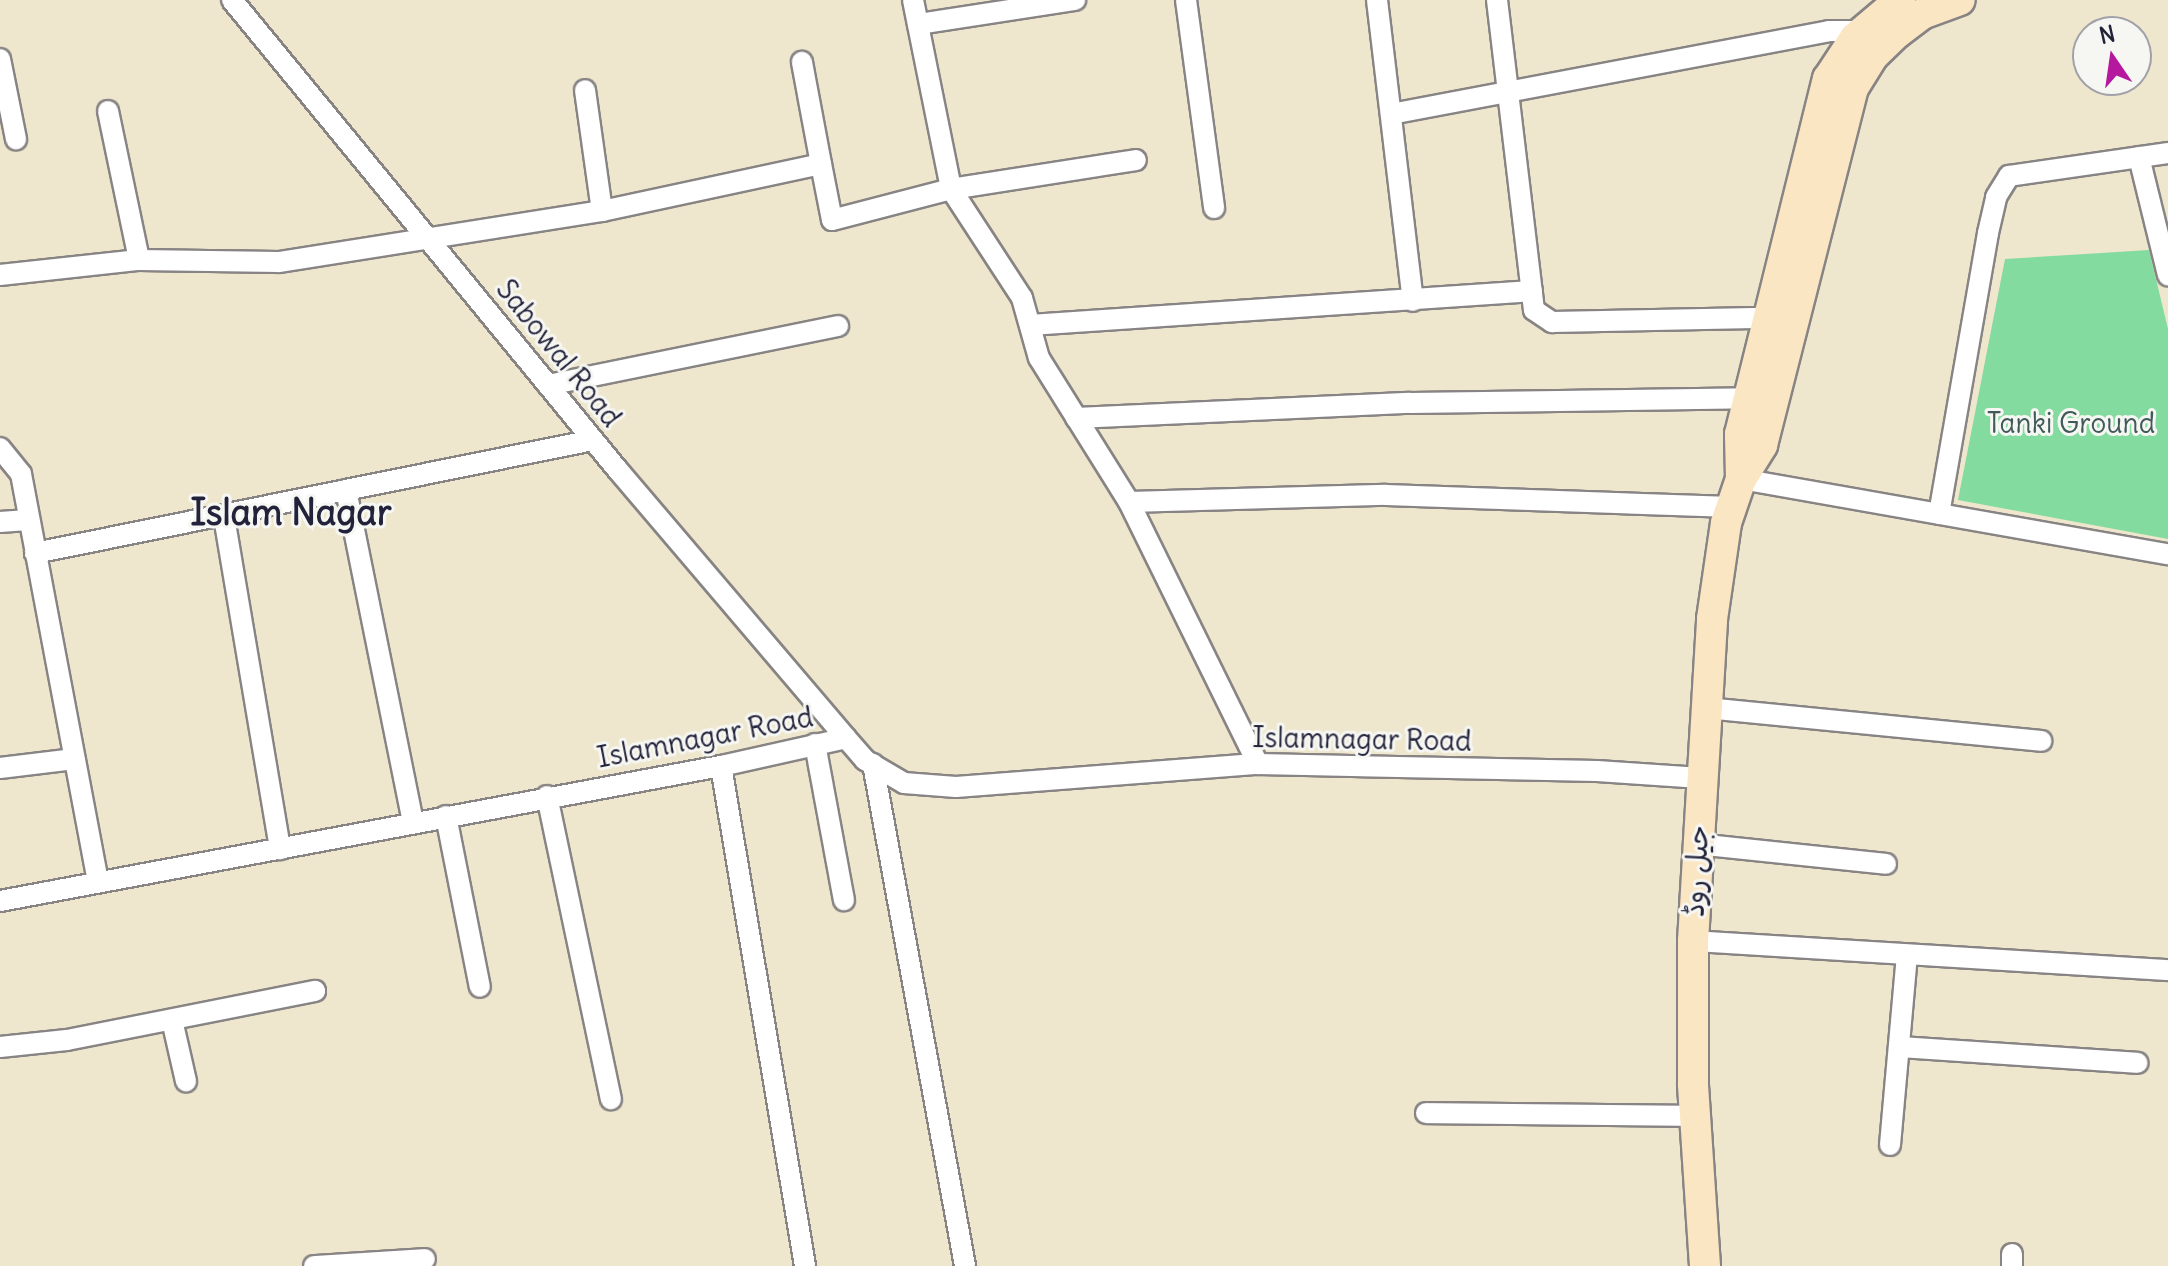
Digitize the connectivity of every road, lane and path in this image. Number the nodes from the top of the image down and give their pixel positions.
1 (232, 0) edge
2 (913, 0) edge
3 (1075, 0) edge
4 (1186, 0) edge
5 (1377, 0) edge
6 (1497, 0) edge
7 (1960, 0) edge
8 (1886, 15) edge
9 (918, 24) junction
10 (0, 59) edge
11 (802, 62) dead end
12 (585, 90) dead end
13 (1509, 92) junction
14 (108, 111) dead end
15 (1391, 114) junction
16 (16, 139) dead end
17 (2168, 153) edge
18 (2139, 157) junction
19 (1136, 160) dead end
20 (821, 164) junction
21 (951, 189) junction
22 (1214, 208) dead end
23 (602, 211) junction
24 (429, 238) junction
25 (139, 260) junction
26 (0, 275) edge
27 (2168, 275) edge
28 (1532, 291) junction
29 (1413, 301) junction
30 (1768, 318) junction
31 (1030, 325) junction
32 (838, 326) dead end
33 (548, 385) junction
34 (1749, 398) junction
35 (1076, 418) junction
36 (593, 440) junction
37 (0, 448) edge
38 (346, 490) junction
39 (1736, 493) junction
40 (1129, 502) junction
41 (1939, 514) junction
42 (224, 517) junction
43 (28, 520) junction
44 (0, 522) edge
45 (35, 553) junction
46 (2168, 554) edge
47 (1706, 708) junction
48 (846, 738) junction
49 (2041, 741) dead end
50 (815, 744) junction
51 (74, 759) junction
52 (873, 764) junction
53 (1258, 764) junction
54 (721, 766) junction
55 (0, 768) edge
56 (1701, 778) junction
57 (547, 796) junction
58 (446, 816) junction
59 (413, 823) junction
60 (1697, 844) junction
61 (280, 849) junction
62 (1886, 864) dead end
63 (98, 882) junction
64 (844, 900) dead end
65 (0, 901) edge
66 (1693, 941) junction
67 (1907, 955) junction
68 (2168, 970) edge
69 (480, 987) dead end
70 (315, 991) dead end
71 (172, 1020) junction
72 (0, 1047) edge
73 (1899, 1047) junction
74 (2137, 1063) dead end
75 (186, 1081) dead end
76 (611, 1099) dead end
77 (1426, 1113) dead end
78 (1694, 1116) junction
79 (1890, 1145) dead end
80 (425, 1259) dead end
81 (314, 1266) edge
82 (805, 1266) edge
83 (965, 1266) edge
84 (1705, 1266) edge

1 - 24 street, Sabowal Road
2 - 9 street
3 - 9 street
4 - 22 street
5 - 15 street
6 - 13 street
7 - 8 main road
8 - 13 street
8 - 30 main road
8 - 39 main road
9 - 21 street
10 - 16 street
11 - 20 street
12 - 23 street
13 - 15 street
13 - 28 street
14 - 25 street
15 - 29 street
17 - 18 street
18 - 27 street
18 - 41 street
19 - 21 street
20 - 21 street
20 - 23 street
21 - 31 street
23 - 24 street
24 - 25 street
24 - 33 street, Sabowal Road
25 - 26 street
28 - 29 street
28 - 30 street
29 - 31 street
30 - 34 main road
31 - 35 street
32 - 33 street
33 - 36 street, Sabowal Road
34 - 35 street
34 - 39 main road
35 - 40 street
36 - 38 street
36 - 48 street, Sabowal Road
37 - 43 street
38 - 42 street
38 - 59 street
39 - 40 street
39 - 41 street
39 - 47 main road, جیل روڈ
40 - 53 street
41 - 46 street
42 - 45 street
42 - 61 street
43 - 44 street
43 - 45 street
45 - 51 street
47 - 49 street
47 - 56 main road, جیل روڈ
48 - 50 street, Islamnagar Road
48 - 52 street, Islamnagar Road
50 - 54 street, Islamnagar Road
50 - 64 street
51 - 55 street
51 - 63 street
52 - 53 street, Islamnagar Road
52 - 83 street
53 - 56 street, Islamnagar Road
54 - 57 street, Islamnagar Road
54 - 82 street
56 - 60 main road, جیل روڈ
57 - 58 street, Islamnagar Road
57 - 76 street
58 - 59 street, Islamnagar Road
58 - 69 street
59 - 61 street, Islamnagar Road
60 - 62 street
60 - 66 main road, جیل روڈ
61 - 63 street, Islamnagar Road
63 - 65 street, Islamnagar Road
66 - 67 street
66 - 78 main road, جیل روڈ
67 - 68 street
67 - 73 street
70 - 71 street
71 - 72 street
71 - 75 street
73 - 74 street
73 - 79 street
77 - 78 street
78 - 84 main road, جیل روڈ
80 - 81 street

